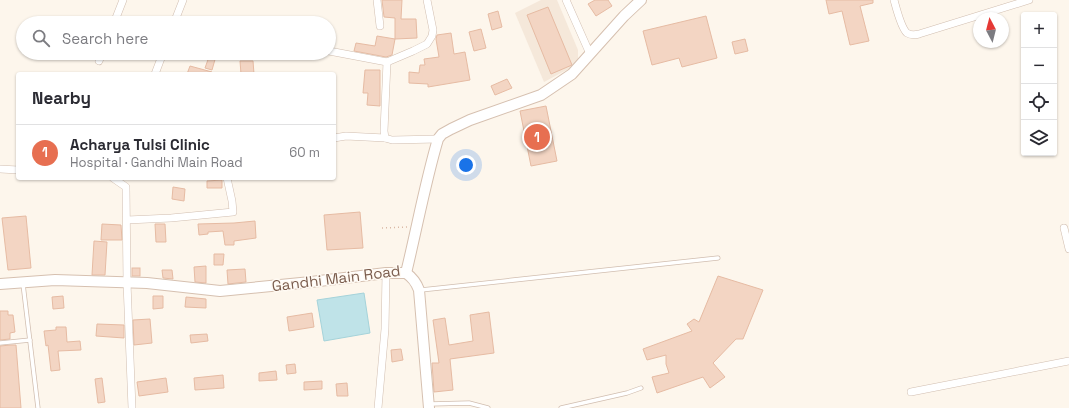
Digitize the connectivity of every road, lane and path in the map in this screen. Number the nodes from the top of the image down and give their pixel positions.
1 (123, 0) edge
2 (183, 0) edge
3 (377, 0) edge
4 (428, 0) edge
5 (566, 0) edge
6 (641, 0) edge
7 (894, 0) edge
8 (1029, 0) edge
9 (117, 16) edge
10 (177, 16) edge
11 (380, 26) dead end
12 (336, 52) edge
13 (590, 54) junction
14 (160, 60) edge
15 (387, 62) junction
16 (156, 72) edge
17 (336, 138) edge
18 (385, 138) junction
19 (438, 139) junction
20 (0, 169) edge
21 (16, 170) edge
22 (116, 180) edge
23 (227, 180) edge
24 (127, 220) junction
25 (382, 228) dead end
26 (417, 228) junction
27 (1064, 228) dead end
28 (1069, 249) edge
29 (718, 258) dead end
30 (386, 273) junction
31 (406, 273) junction
32 (23, 283) junction
33 (127, 283) junction
34 (0, 284) edge
35 (419, 290) junction
36 (30, 340) junction
37 (0, 343) edge
38 (1069, 361) edge
39 (641, 388) dead end
40 (910, 392) dead end
41 (429, 406) edge
42 (38, 408) edge
43 (132, 408) edge
44 (378, 408) edge
45 (488, 408) edge
46 (561, 408) edge

1 - 9 street
2 - 10 street
3 - 11 street
4 - 15 street
5 - 13 street
6 - 13 street
7 - 8 street
12 - 15 street
13 - 19 street
14 - 16 street
15 - 18 street
17 - 18 street
18 - 19 street
19 - 26 street, Gandhi Main Road
20 - 21 street
22 - 24 street
23 - 24 street
24 - 33 street
25 - 26 path
26 - 31 street, Gandhi Main Road
27 - 28 street
29 - 35 lane
30 - 31 street, Gandhi Main Road
30 - 33 street, Gandhi Main Road
30 - 44 street
31 - 35 street
32 - 33 street, Gandhi Main Road
32 - 34 street, Gandhi Main Road
32 - 36 lane
33 - 43 street
35 - 41 street
36 - 37 lane
36 - 42 lane
38 - 40 street
39 - 46 lane
41 - 45 lane

